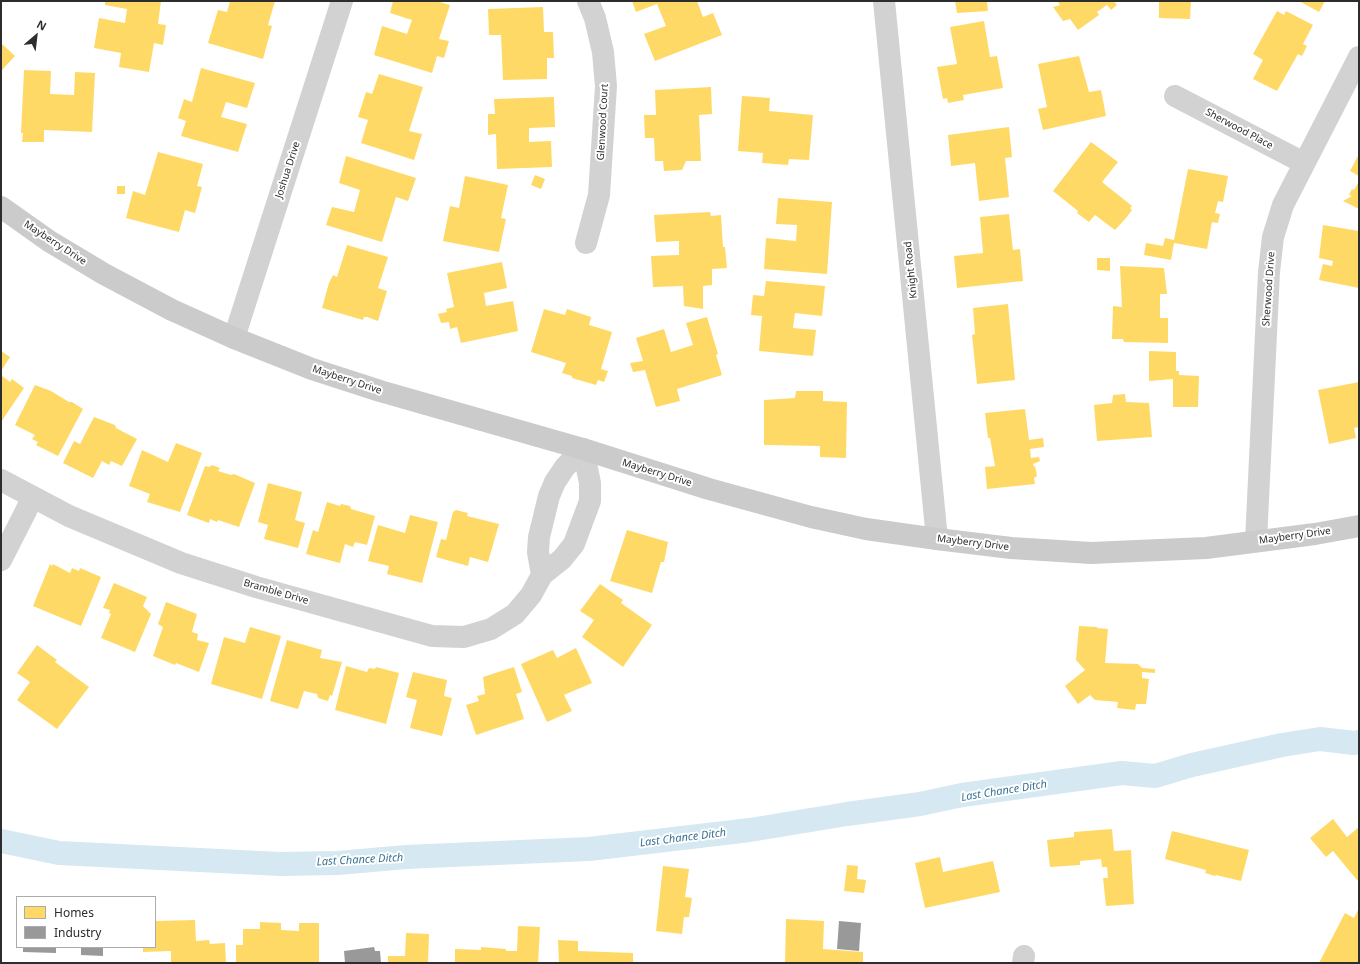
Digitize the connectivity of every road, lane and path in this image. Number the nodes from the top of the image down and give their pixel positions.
1 (342, 1) edge
2 (588, 1) edge
3 (884, 1) edge
4 (1359, 57) edge
5 (1175, 96) dead end
6 (1304, 163) junction
7 (1, 207) edge
8 (586, 243) dead end
9 (234, 338) junction
10 (583, 449) junction
11 (1, 480) edge
12 (33, 497) junction
13 (1359, 526) edge
14 (937, 539) junction
15 (1256, 541) junction
16 (1, 560) edge
17 (542, 575) junction

1 - 9 street, Joshua Drive
2 - 8 street, Glenwood Court
3 - 14 street, Knight Road
4 - 6 street, Sherwood Drive
5 - 6 street, Sherwood Place
6 - 15 street, Sherwood Drive
7 - 9 main road, Mayberry Drive
9 - 10 main road, Mayberry Drive
10 - 14 main road, Mayberry Drive
10 - 17 street
10 - 17 street, Bramble Drive
11 - 12 street, Bramble Drive
12 - 16 street
12 - 17 street, Bramble Drive
13 - 15 main road, Mayberry Drive
14 - 15 main road, Mayberry Drive

